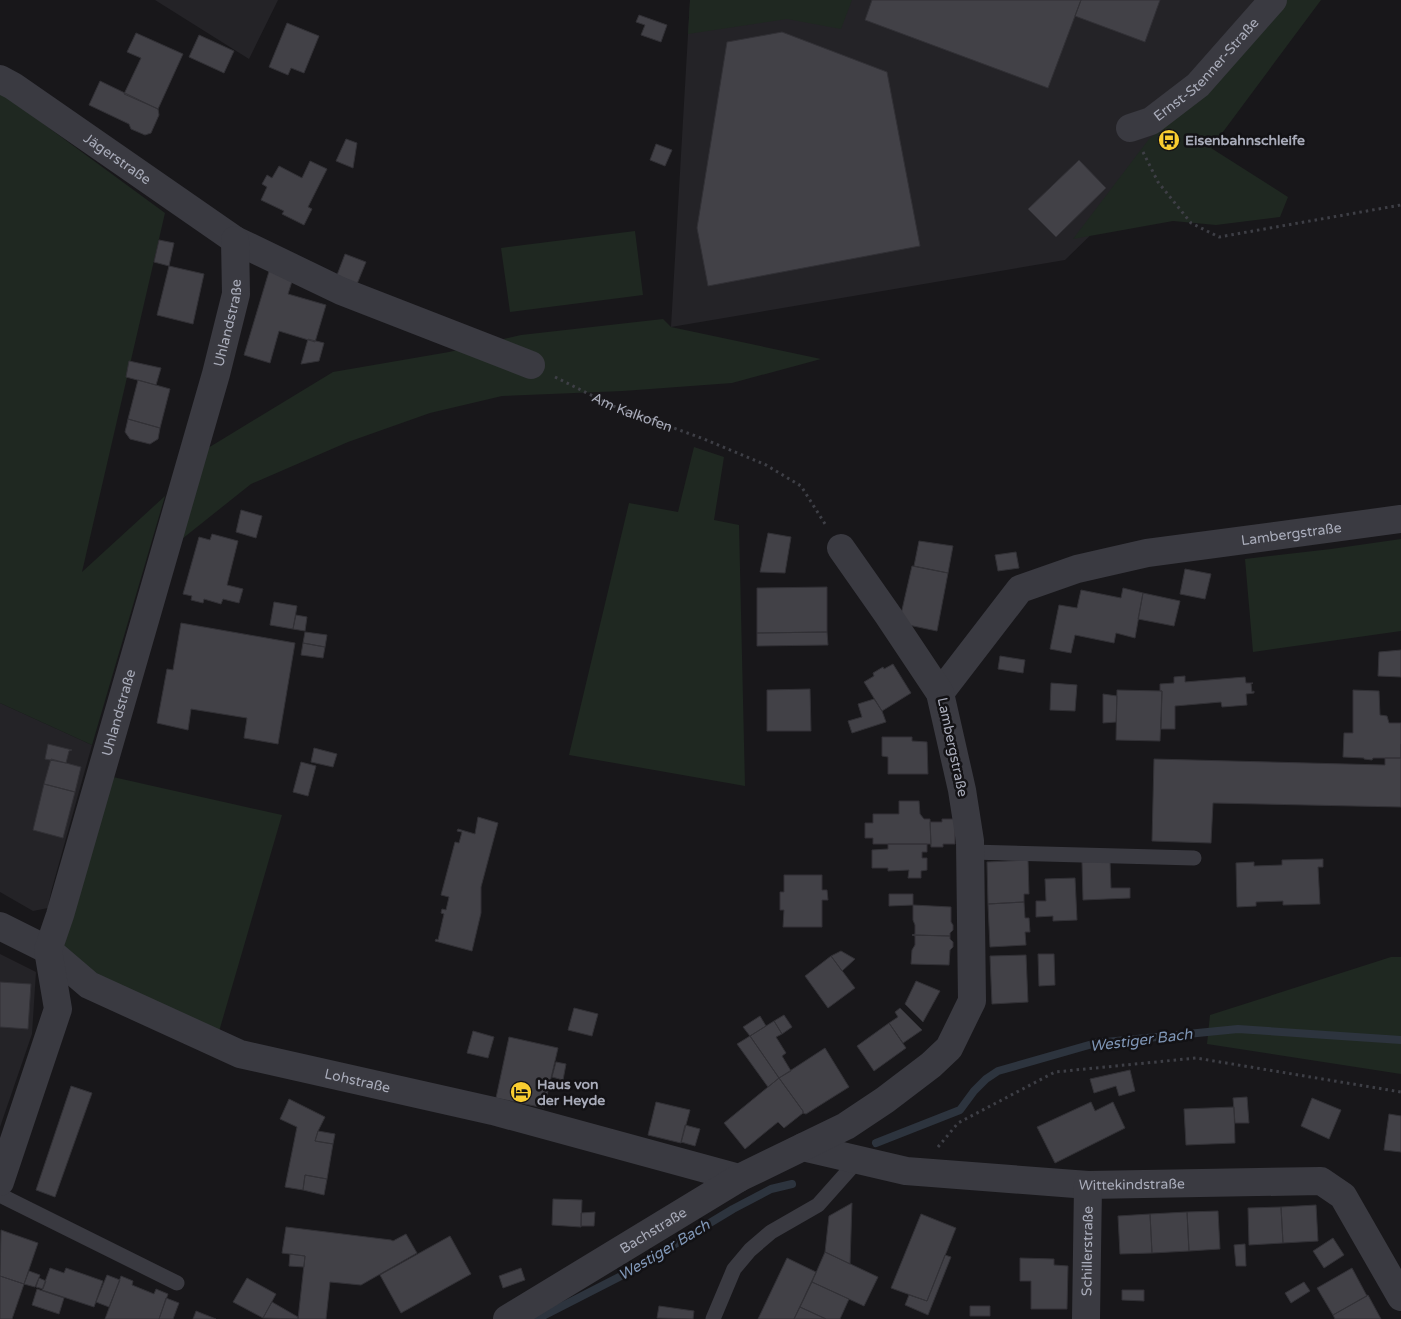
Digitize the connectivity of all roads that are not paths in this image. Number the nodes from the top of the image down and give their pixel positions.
1 (1272, 0) edge
2 (0, 79) edge
3 (1130, 128) road end
4 (235, 240) junction
5 (531, 365) road end
6 (1401, 519) edge
7 (841, 548) road end
8 (940, 693) junction
9 (970, 852) junction
10 (1194, 858) dead end
11 (0, 926) edge
12 (48, 950) junction
13 (803, 1147) junction
14 (858, 1160) junction
15 (739, 1178) junction
16 (0, 1182) edge
17 (1088, 1185) junction
18 (0, 1194) edge
19 (177, 1283) dead end
20 (1401, 1297) edge
21 (507, 1319) edge
22 (713, 1319) edge
23 (1086, 1319) edge

1 - 3 street, Ernst-Stenner-Straße
2 - 4 street, Jägerstraße
4 - 5 street
4 - 12 street, Uhlandstraße
6 - 8 street, Lambergstraße
7 - 8 street
8 - 9 street, Lambergstraße
9 - 10 lane
9 - 13 street, Lambergstraße
11 - 12 street, Lohstraße
12 - 15 street, Lohstraße
12 - 16 street, Uhlandstraße
13 - 14 street, Wittekindstraße
13 - 15 street, Bachstraße
14 - 17 street, Wittekindstraße
14 - 22 lane
15 - 21 street, Bachstraße
17 - 20 street, Wittekindstraße
17 - 23 street, Schillerstraße
18 - 19 lane

